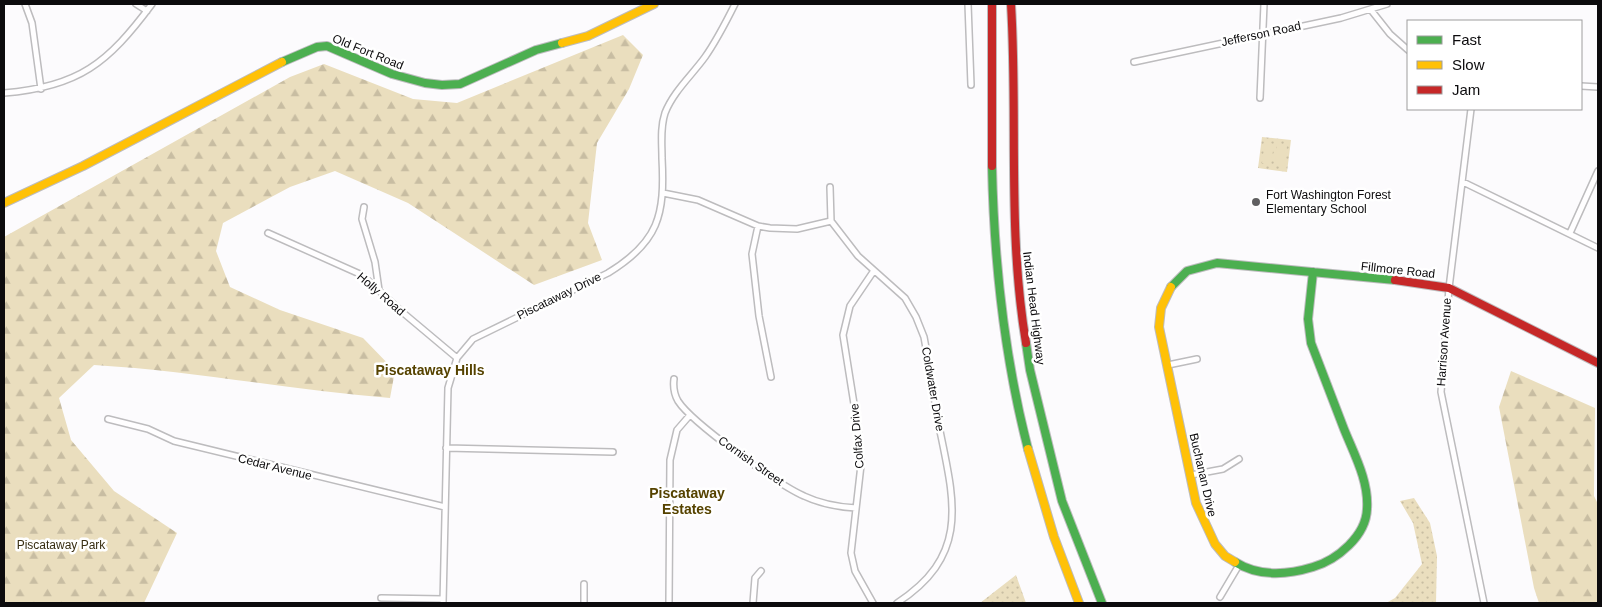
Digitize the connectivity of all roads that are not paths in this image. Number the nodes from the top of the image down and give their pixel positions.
1 (25, 4) edge
2 (136, 4) edge
3 (152, 4) edge
4 (654, 4) edge
5 (735, 4) edge
6 (968, 4) edge
7 (992, 4) edge
8 (1011, 4) edge
9 (1264, 4) edge
10 (1387, 4) edge
11 (1371, 10) junction
12 (147, 11) junction
13 (1262, 34) junction
14 (1407, 49) edge
15 (1134, 62) dead end
16 (971, 85) dead end
17 (1582, 86) edge
18 (1598, 87) edge
19 (41, 89) junction
20 (4, 94) edge
21 (1260, 98) dead end
22 (1471, 110) edge
23 (1598, 171) edge
24 (1463, 182) junction
25 (830, 187) dead end
26 (663, 193) junction
27 (4, 203) edge
28 (364, 207) dead end
29 (831, 221) junction
30 (758, 226) junction
31 (268, 233) dead end
32 (1570, 234) junction
33 (1598, 248) edge
34 (1239, 265) joint
35 (873, 272) junction
36 (1313, 272) junction
37 (1448, 288) junction
38 (379, 290) junction
39 (457, 358) junction
40 (1198, 359) dead end
41 (1598, 363) edge
42 (1168, 365) junction
43 (771, 377) dead end
44 (674, 379) dead end
45 (690, 415) junction
46 (108, 420) dead end
47 (446, 448) junction
48 (613, 452) dead end
49 (1239, 459) dead end
50 (1191, 475) junction
51 (445, 507) junction
52 (856, 508) junction
53 (1239, 565) junction
54 (761, 571) dead end
55 (584, 584) dead end
56 (1220, 597) dead end
57 (381, 598) dead end
58 (443, 601) edge
59 (584, 603) edge
60 (668, 603) edge
61 (752, 603) edge
62 (873, 603) edge
63 (897, 603) edge
64 (1079, 603) edge
65 (1102, 603) edge
66 (1484, 603) edge

1 - 19 street
2 - 12 street
3 - 12 street
4 - 27 main road, Old Fort Road
5 - 26 street, Piscataway Drive
6 - 16 street
7 - 64 main road
8 - 65 main road, Indian Head Highway
9 - 13 street
10 - 11 street, Jefferson Road
11 - 13 street, Jefferson Road
11 - 14 street
12 - 19 street
13 - 15 street, Jefferson Road
13 - 21 street
17 - 18 street
19 - 20 street
22 - 24 street, Harrison Avenue
23 - 32 street
24 - 32 street
24 - 37 street, Harrison Avenue
25 - 29 street
26 - 30 street
26 - 39 street, Piscataway Drive
28 - 38 street
29 - 30 street
29 - 35 street, Coldwater Drive
30 - 43 street
31 - 38 street, Holly Road
32 - 33 street
34 - 36 main road, Fillmore Road
34 - 42 main road, Buchanan Drive
35 - 52 street, Colfax Drive
35 - 63 street, Coldwater Drive
36 - 37 main road, Fillmore Road
36 - 53 main road, Buchanan Drive
37 - 41 main road, Fillmore Road
37 - 66 street, Harrison Avenue
38 - 39 street, Holly Road
39 - 47 street, Piscataway Drive
40 - 42 street
42 - 50 main road, Buchanan Drive
44 - 45 street, Cornish Street
45 - 52 street, Cornish Street
45 - 60 street
46 - 51 street, Cedar Avenue
47 - 48 street
47 - 51 street, Piscataway Drive
49 - 50 street
50 - 53 main road, Buchanan Drive
51 - 58 street, Piscataway Drive
52 - 62 street, Colfax Drive
53 - 56 street
54 - 61 street
55 - 59 street
57 - 58 street

